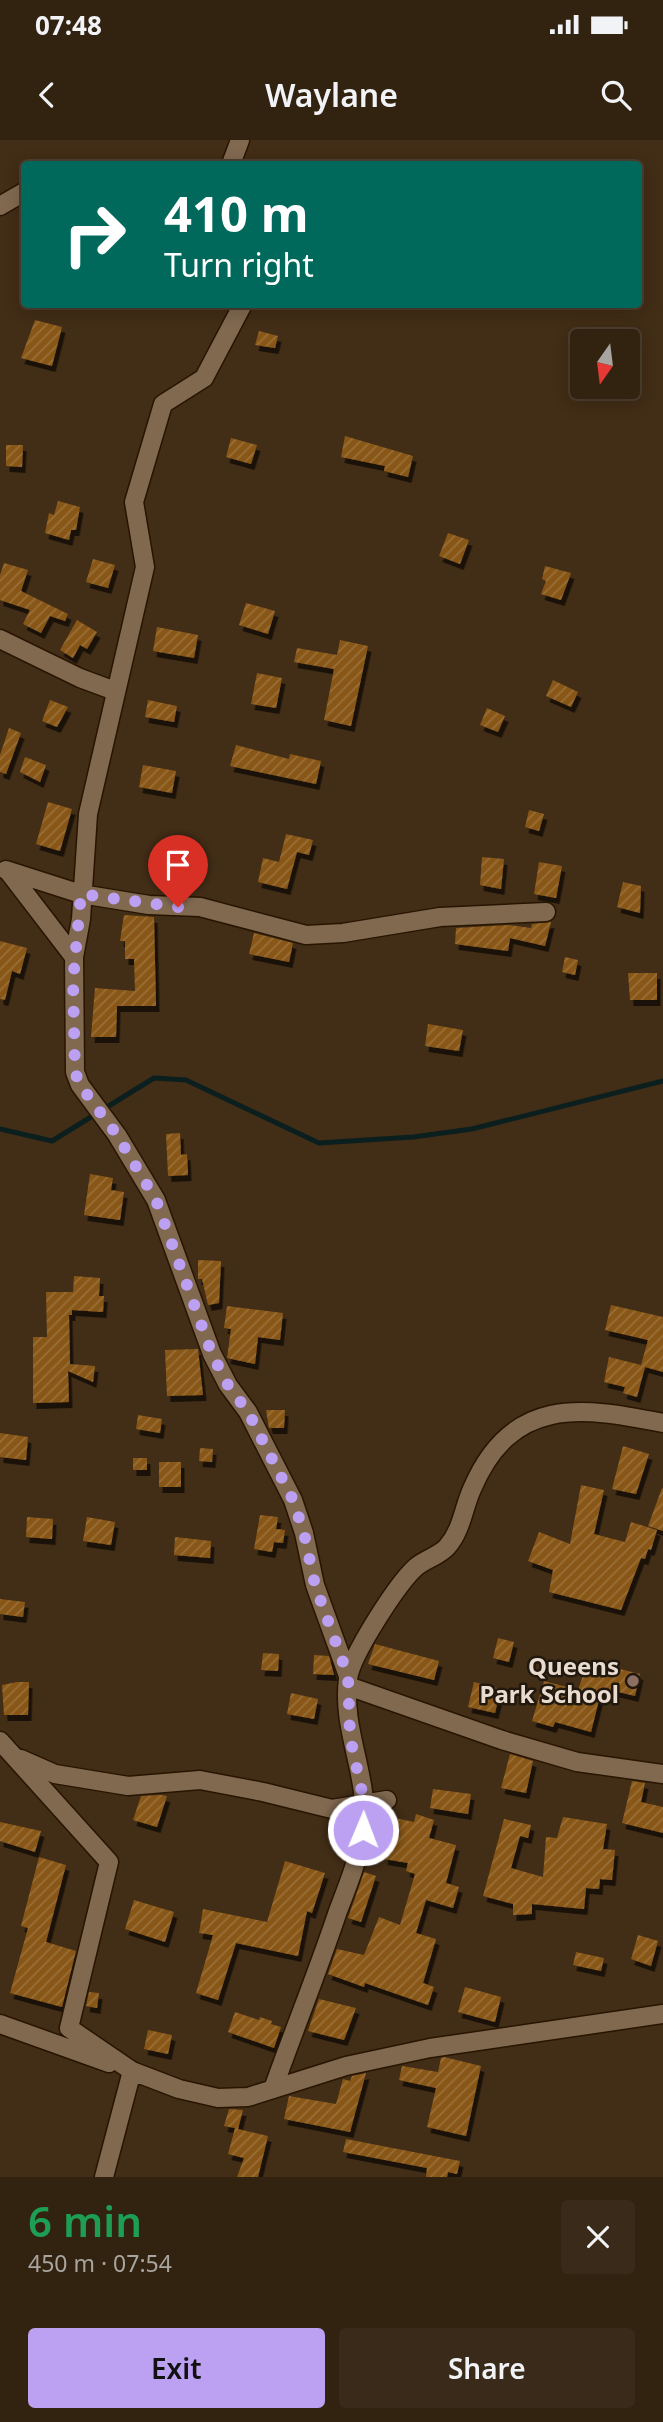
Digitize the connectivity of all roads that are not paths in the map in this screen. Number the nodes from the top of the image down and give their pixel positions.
1 (240, 140) edge
2 (232, 161) edge
3 (21, 194) edge
4 (0, 206) edge
5 (241, 308) edge
6 (0, 639) edge
7 (115, 691) junction
8 (4, 869) edge
9 (81, 894) junction
10 (546, 912) dead end
11 (74, 957) junction
12 (663, 1423) edge
13 (348, 1681) junction
14 (0, 1741) edge
15 (7, 1754) edge
16 (663, 1773) edge
17 (387, 1800) dead end
18 (365, 1806) junction
19 (663, 2014) edge
20 (0, 2024) edge
21 (132, 2071) junction
22 (272, 2090) junction
23 (104, 2177) edge

1 - 2 street
3 - 4 street
5 - 7 street
6 - 7 street
7 - 9 street
8 - 9 street
8 - 11 street
9 - 10 street
9 - 11 street
11 - 13 street
12 - 13 street
13 - 16 street
13 - 18 street
14 - 15 street
15 - 18 street
15 - 21 street
17 - 18 street
18 - 22 street
19 - 22 street
20 - 21 street
21 - 22 street
21 - 23 street

